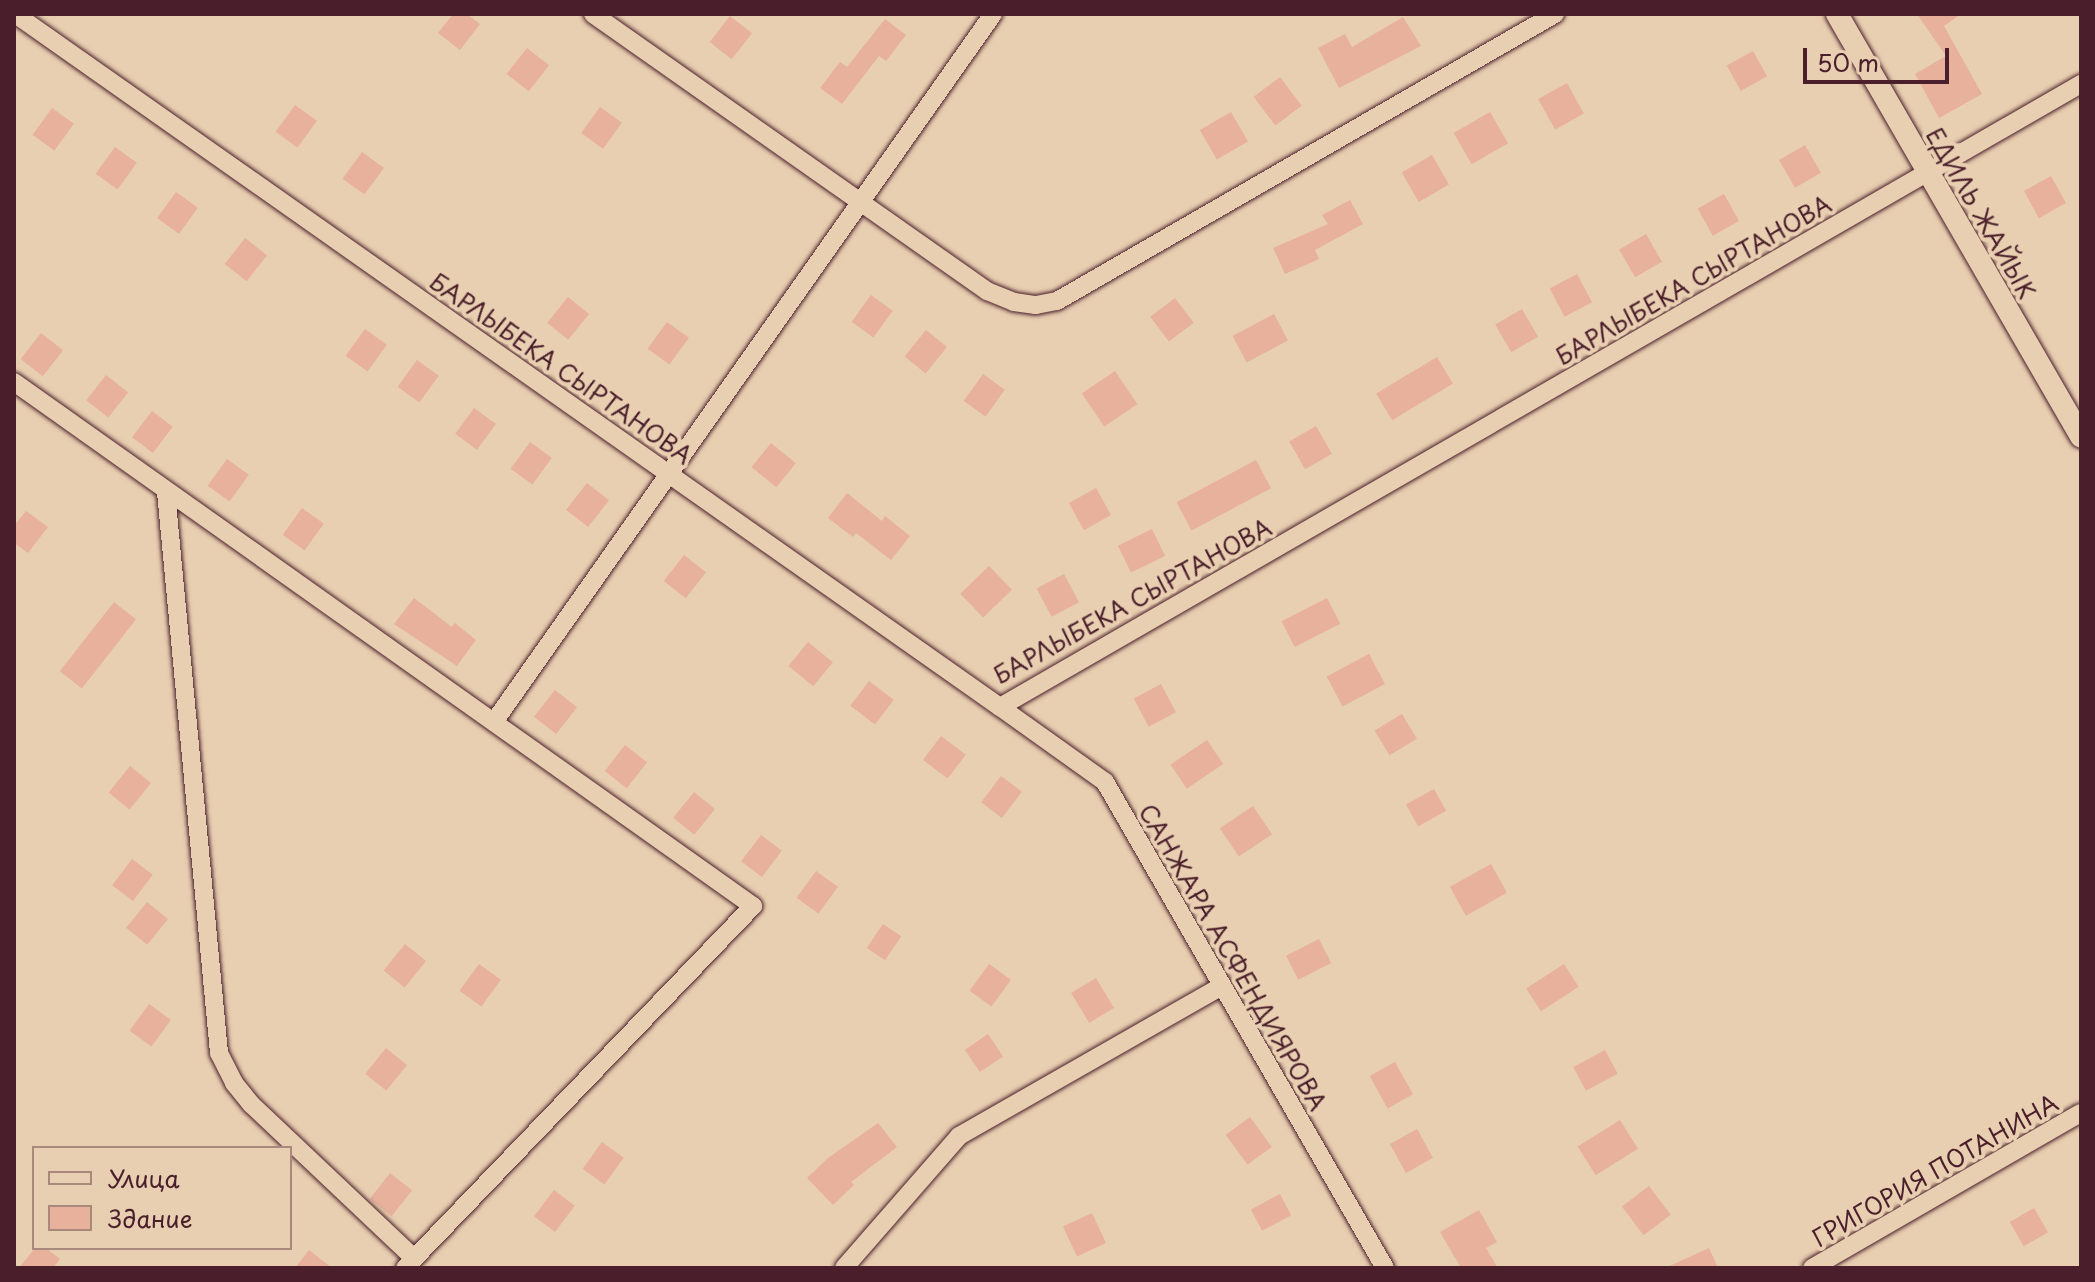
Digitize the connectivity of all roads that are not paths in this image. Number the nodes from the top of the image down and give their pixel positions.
1 (15, 14) edge
2 (593, 14) edge
3 (993, 14) edge
4 (1555, 14) edge
5 (1837, 14) edge
6 (2081, 84) edge
7 (1928, 172) junction
8 (859, 202) junction
9 (14, 382) edge
10 (2081, 437) edge
11 (669, 473) junction
12 (166, 492) junction
13 (1000, 707) junction
14 (494, 722) junction
15 (1222, 986) junction
16 (2081, 1113) edge
17 (409, 1263) edge
18 (844, 1268) edge
19 (1385, 1268) edge
20 (1812, 1268) edge

1 - 11 street, БАРЛЫБЕКА СЫРТАНОВА
2 - 8 street
3 - 8 street
4 - 8 street
5 - 7 street, ЕДИЛЬ ЖАЙЫК
6 - 7 street, БАРЛЫБЕКА СЫРТАНОВА
7 - 10 street, ЕДИЛЬ ЖАЙЫК
7 - 13 street, БАРЛЫБЕКА СЫРТАНОВА
8 - 11 street
9 - 12 street
11 - 13 street, БАРЛЫБЕКА СЫРТАНОВА
11 - 14 street
12 - 14 street
12 - 17 street
13 - 15 street, САНЖАРА АСФЕНДИЯРОВА
14 - 17 street
15 - 18 street
15 - 19 street, САНЖАРА АСФЕНДИЯРОВА
16 - 20 street, ГРИГОРИЯ ПОТАНИНА

